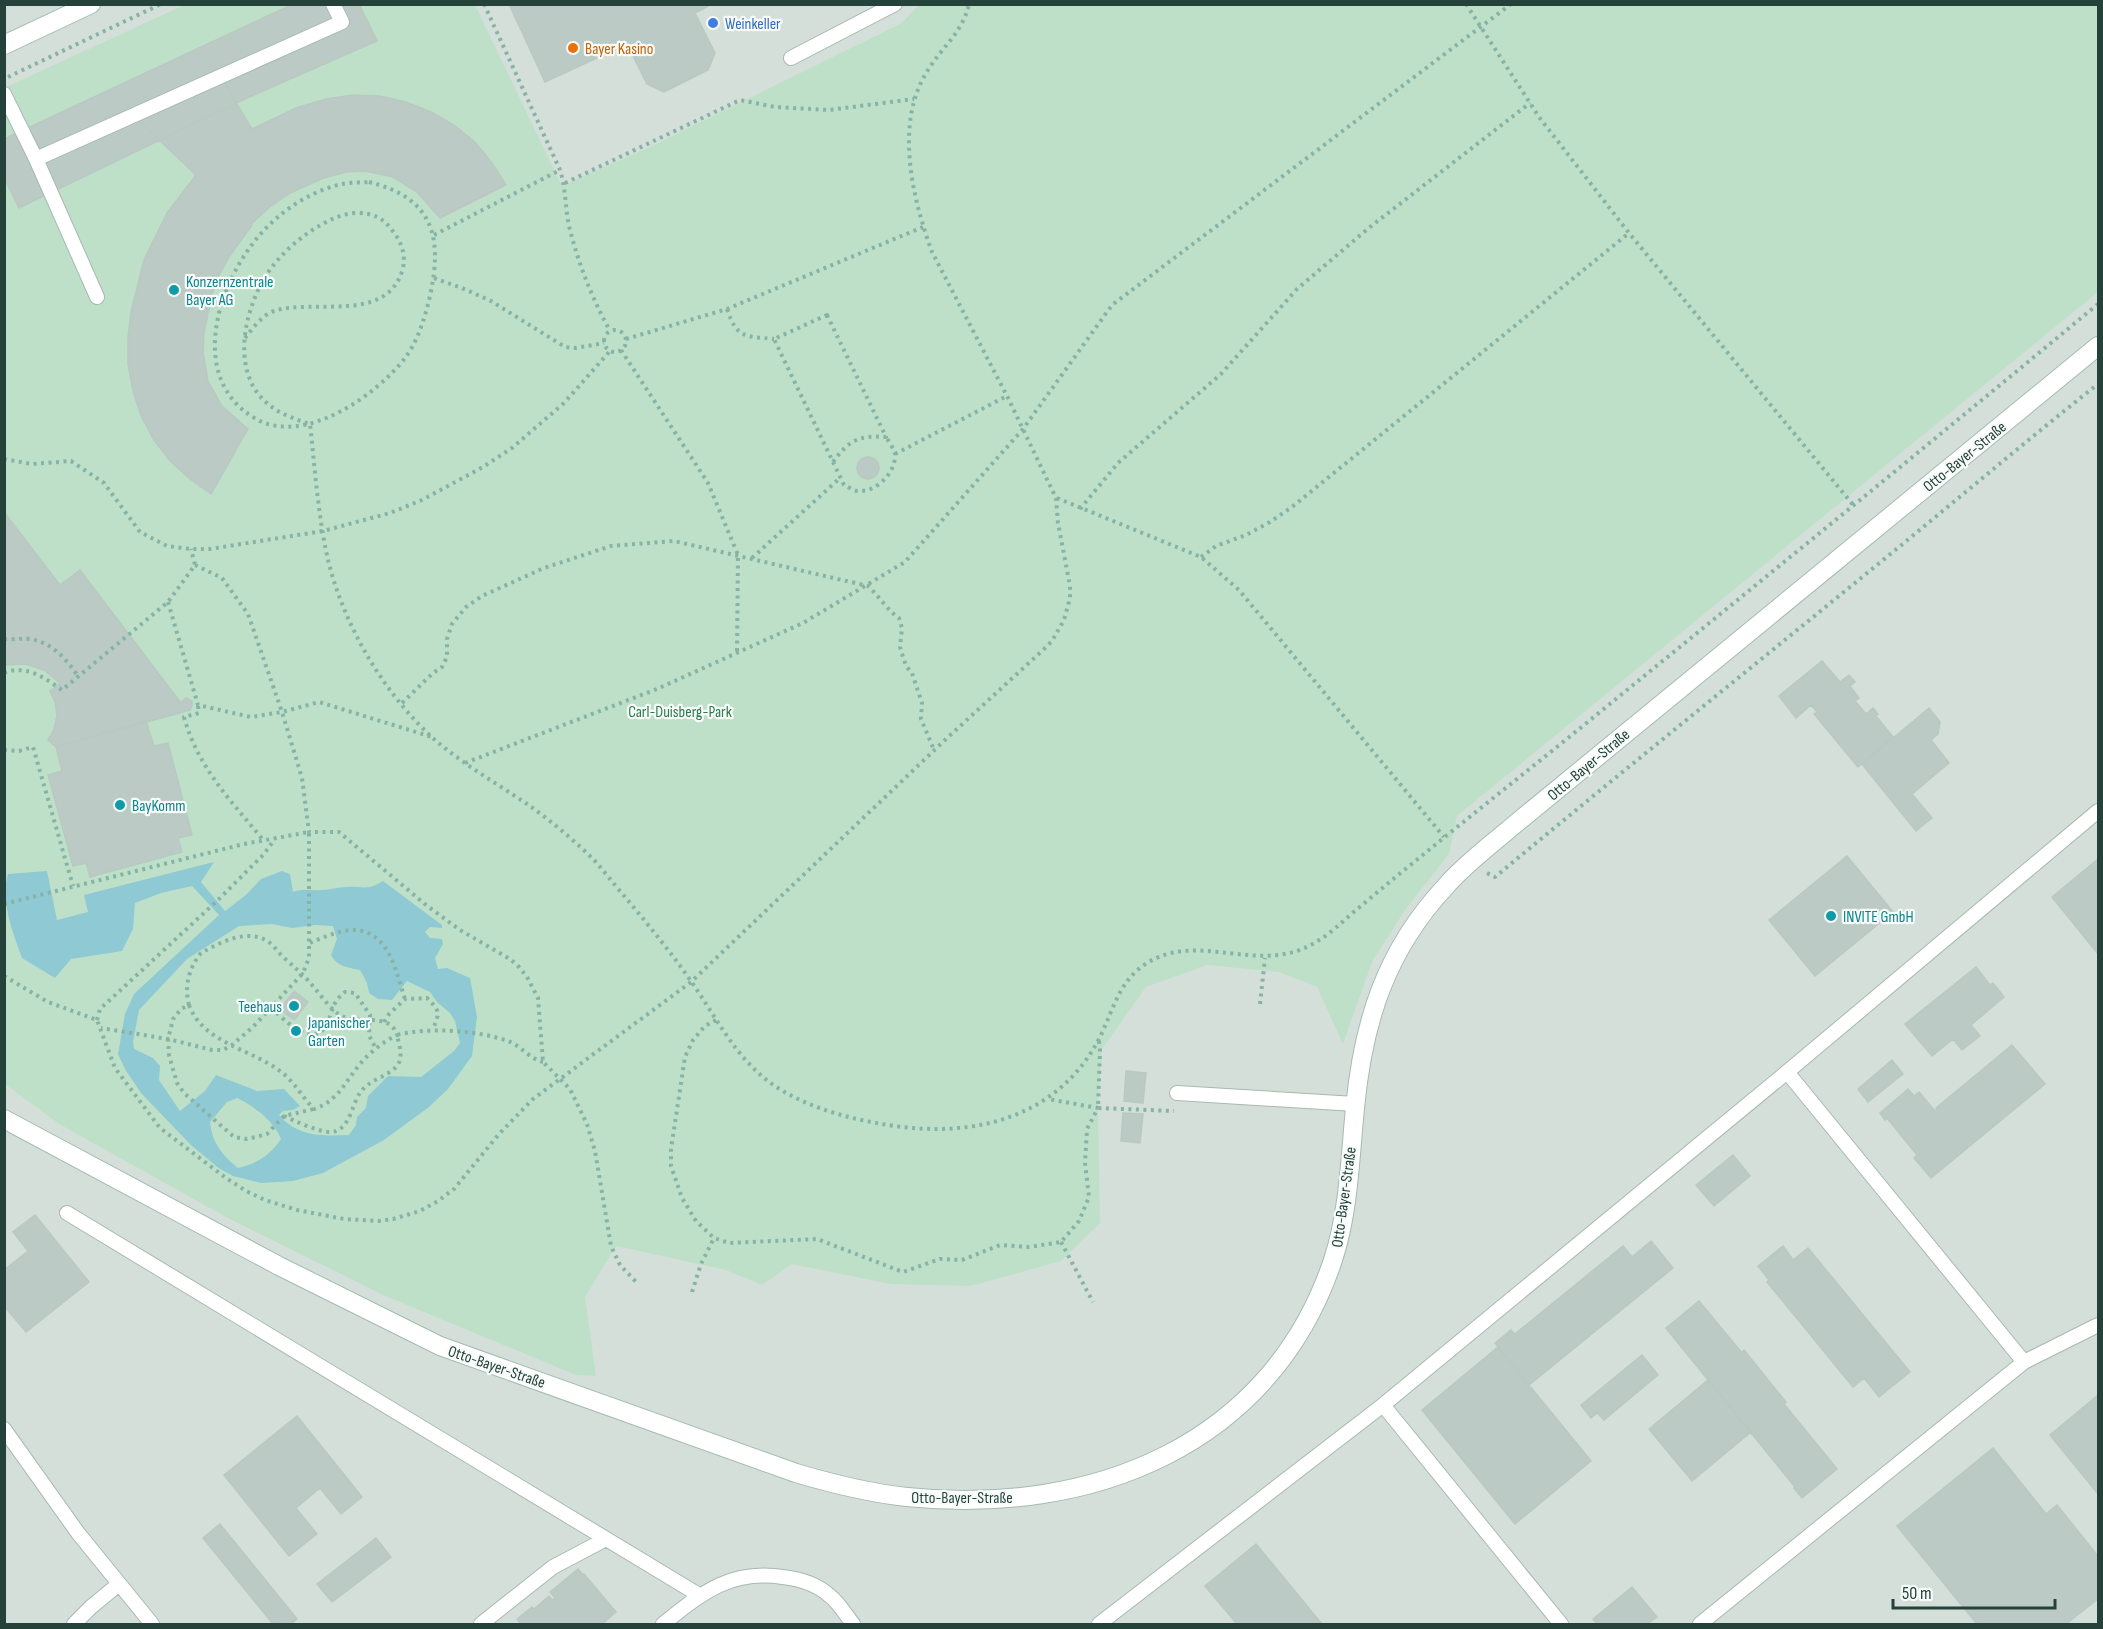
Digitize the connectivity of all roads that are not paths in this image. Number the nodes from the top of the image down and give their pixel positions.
1 (91, 4) edge
2 (333, 4) edge
3 (896, 4) edge
4 (4, 45) edge
5 (791, 58) dead end
6 (4, 94) edge
7 (36, 159) junction
8 (97, 297) dead end
9 (2098, 346) edge
10 (2098, 811) edge
11 (1787, 1072) junction
12 (1177, 1093) dead end
13 (1355, 1104) junction
14 (4, 1119) edge
15 (67, 1213) dead end
16 (2098, 1325) edge
17 (2024, 1362) junction
18 (1383, 1405) junction
19 (4, 1429) edge
20 (606, 1539) junction
21 (119, 1584) junction
22 (699, 1595) junction
23 (74, 1624) edge
24 (152, 1624) edge
25 (481, 1624) edge
26 (663, 1624) edge
27 (853, 1624) edge
28 (1100, 1624) edge
29 (1561, 1624) edge
30 (1700, 1624) edge

1 - 4 street
2 - 7 lane
3 - 5 lane
6 - 7 lane
7 - 8 lane
9 - 13 street, Otto-Bayer-Straße
10 - 11 lane
11 - 17 lane
11 - 18 lane
12 - 13 lane
13 - 14 street, Otto-Bayer-Straße
15 - 20 lane
16 - 17 lane
17 - 30 lane
18 - 28 lane
18 - 29 lane
19 - 21 lane
20 - 22 lane
20 - 25 lane
21 - 23 lane
21 - 24 lane
22 - 26 lane
22 - 27 lane

